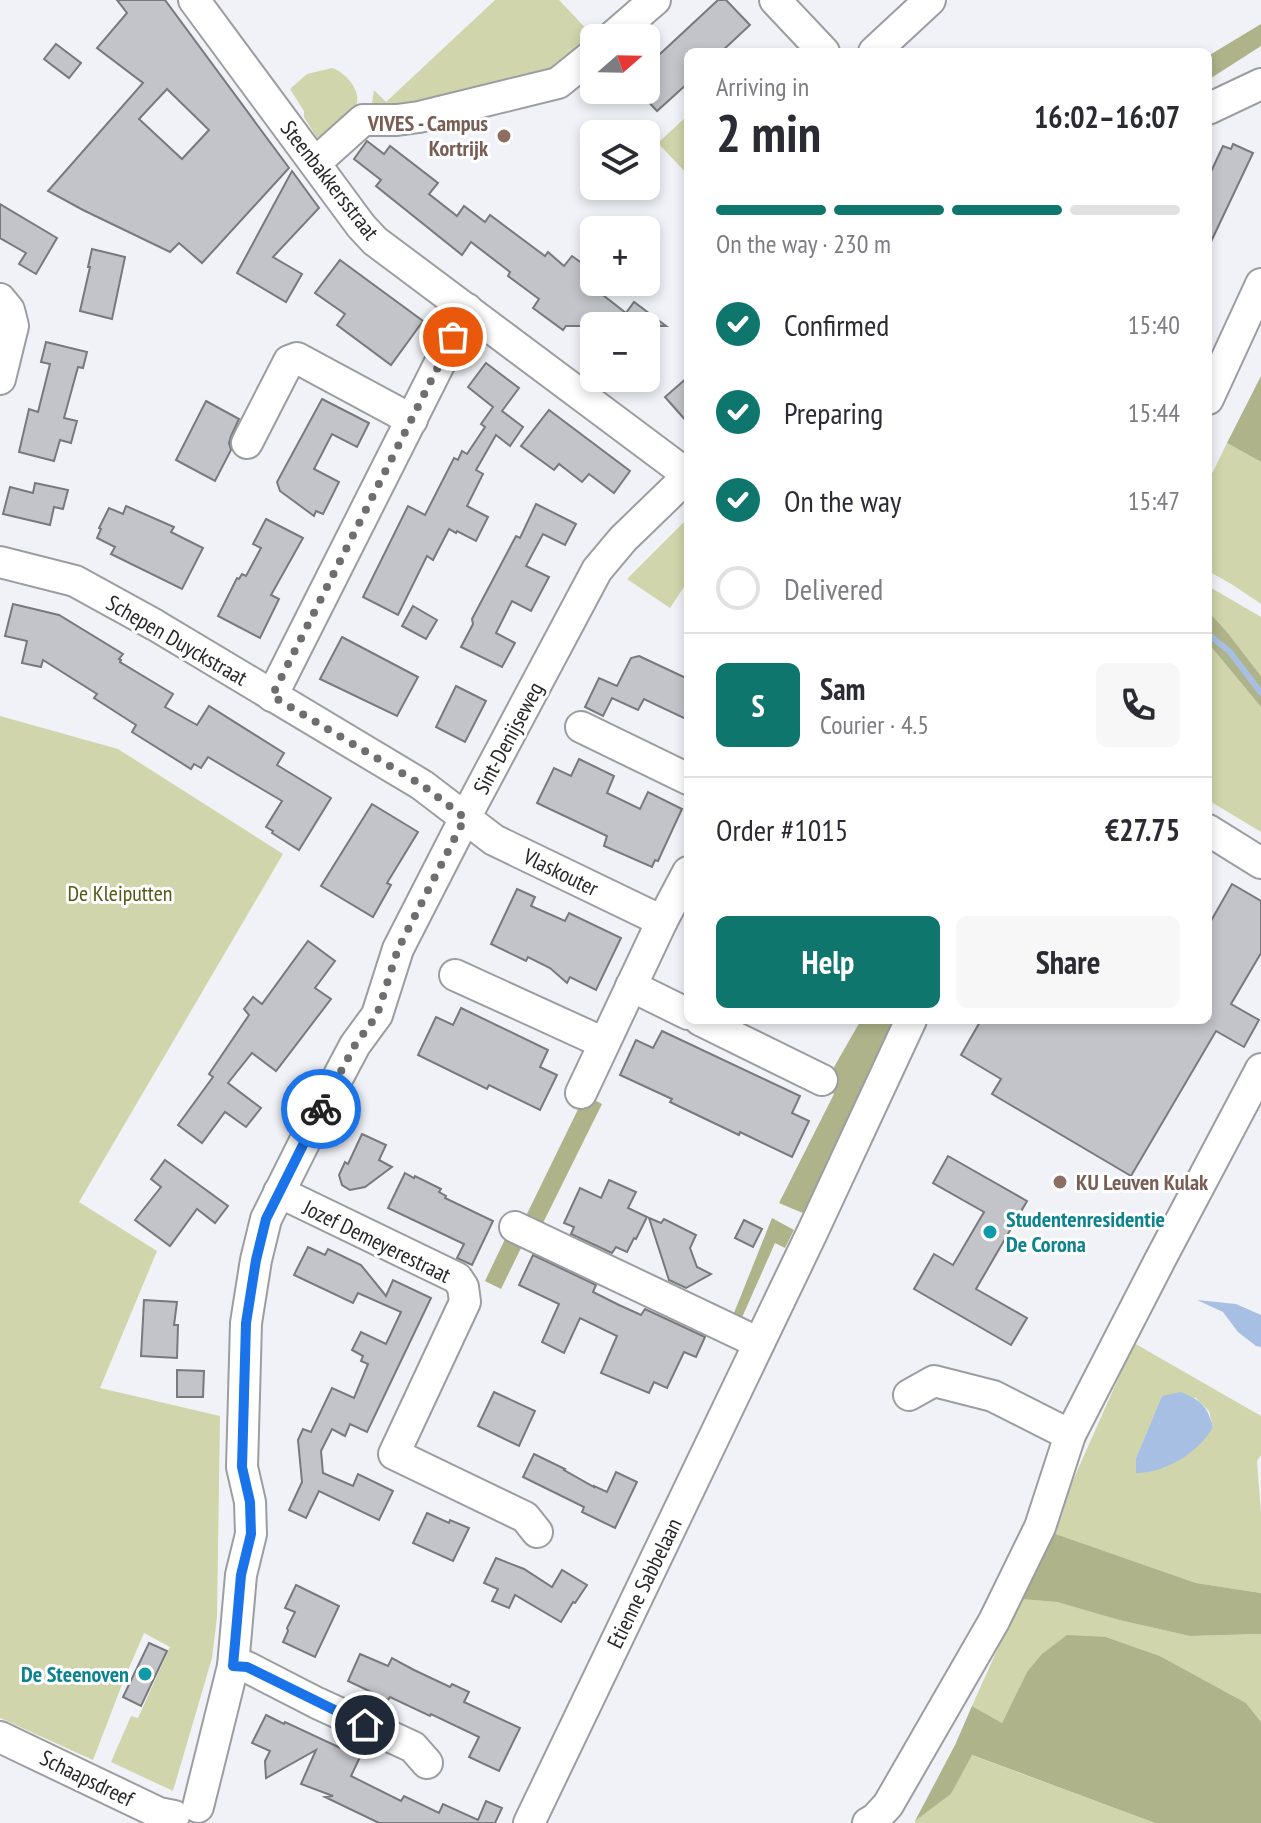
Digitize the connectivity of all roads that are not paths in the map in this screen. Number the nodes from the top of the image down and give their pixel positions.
1 (194, 0) edge
2 (655, 0) edge
3 (775, 0) edge
4 (930, 0) edge
5 (627, 24) edge
6 (820, 48) edge
7 (878, 48) edge
8 (580, 65) edge
9 (1261, 84) edge
10 (1212, 107) edge
11 (315, 163) junction
12 (1261, 284) edge
13 (0, 299) edge
14 (467, 309) junction
15 (0, 379) edge
16 (1212, 390) edge
17 (412, 420) junction
18 (247, 443) dead end
19 (684, 472) edge
20 (684, 479) edge
21 (0, 562) edge
22 (272, 696) junction
23 (581, 727) dead end
24 (684, 777) edge
25 (465, 818) junction
26 (1212, 832) edge
27 (1261, 863) edge
28 (684, 880) edge
29 (662, 921) junction
30 (455, 975) dead end
31 (631, 986) junction
32 (684, 1012) edge
33 (708, 1024) edge
34 (909, 1024) edge
35 (604, 1043) junction
36 (1261, 1069) edge
37 (822, 1080) dead end
38 (581, 1093) dead end
39 (279, 1192) junction
40 (515, 1227) dead end
41 (759, 1343) junction
42 (909, 1395) dead end
43 (1070, 1435) junction
44 (537, 1532) dead end
45 (233, 1666) junction
46 (0, 1737) edge
47 (427, 1763) dead end
48 (189, 1817) edge
49 (529, 1823) edge
50 (868, 1823) edge

1 - 11 street, Steenbakkersstraat
2 - 5 street
3 - 6 street
4 - 7 street
8 - 11 street
9 - 10 street
11 - 14 street, Steenbakkersstraat
12 - 16 street
13 - 15 street
14 - 17 street
14 - 19 street, Steenbakkersstraat
17 - 18 street
17 - 22 street
20 - 25 street, Sint-Denijseweg
21 - 22 street, Schepen Duyckstraat
22 - 25 street, Schepen Duyckstraat
23 - 24 street
25 - 29 street, Vlaskouter
25 - 39 street, Sint-Denijseweg
26 - 27 street
28 - 29 street
29 - 31 street
30 - 35 street
31 - 32 street
31 - 35 street
33 - 37 street
34 - 41 street, Etienne Sabbelaan
35 - 38 street
36 - 43 street
39 - 44 street, Jozef Demeyerestraat
39 - 45 street, Sint-Denijseweg
40 - 41 street
41 - 49 street, Etienne Sabbelaan
42 - 43 street
43 - 50 street
45 - 47 street
45 - 48 street, Sint-Denijseweg
46 - 48 street, Schaapsdreef

